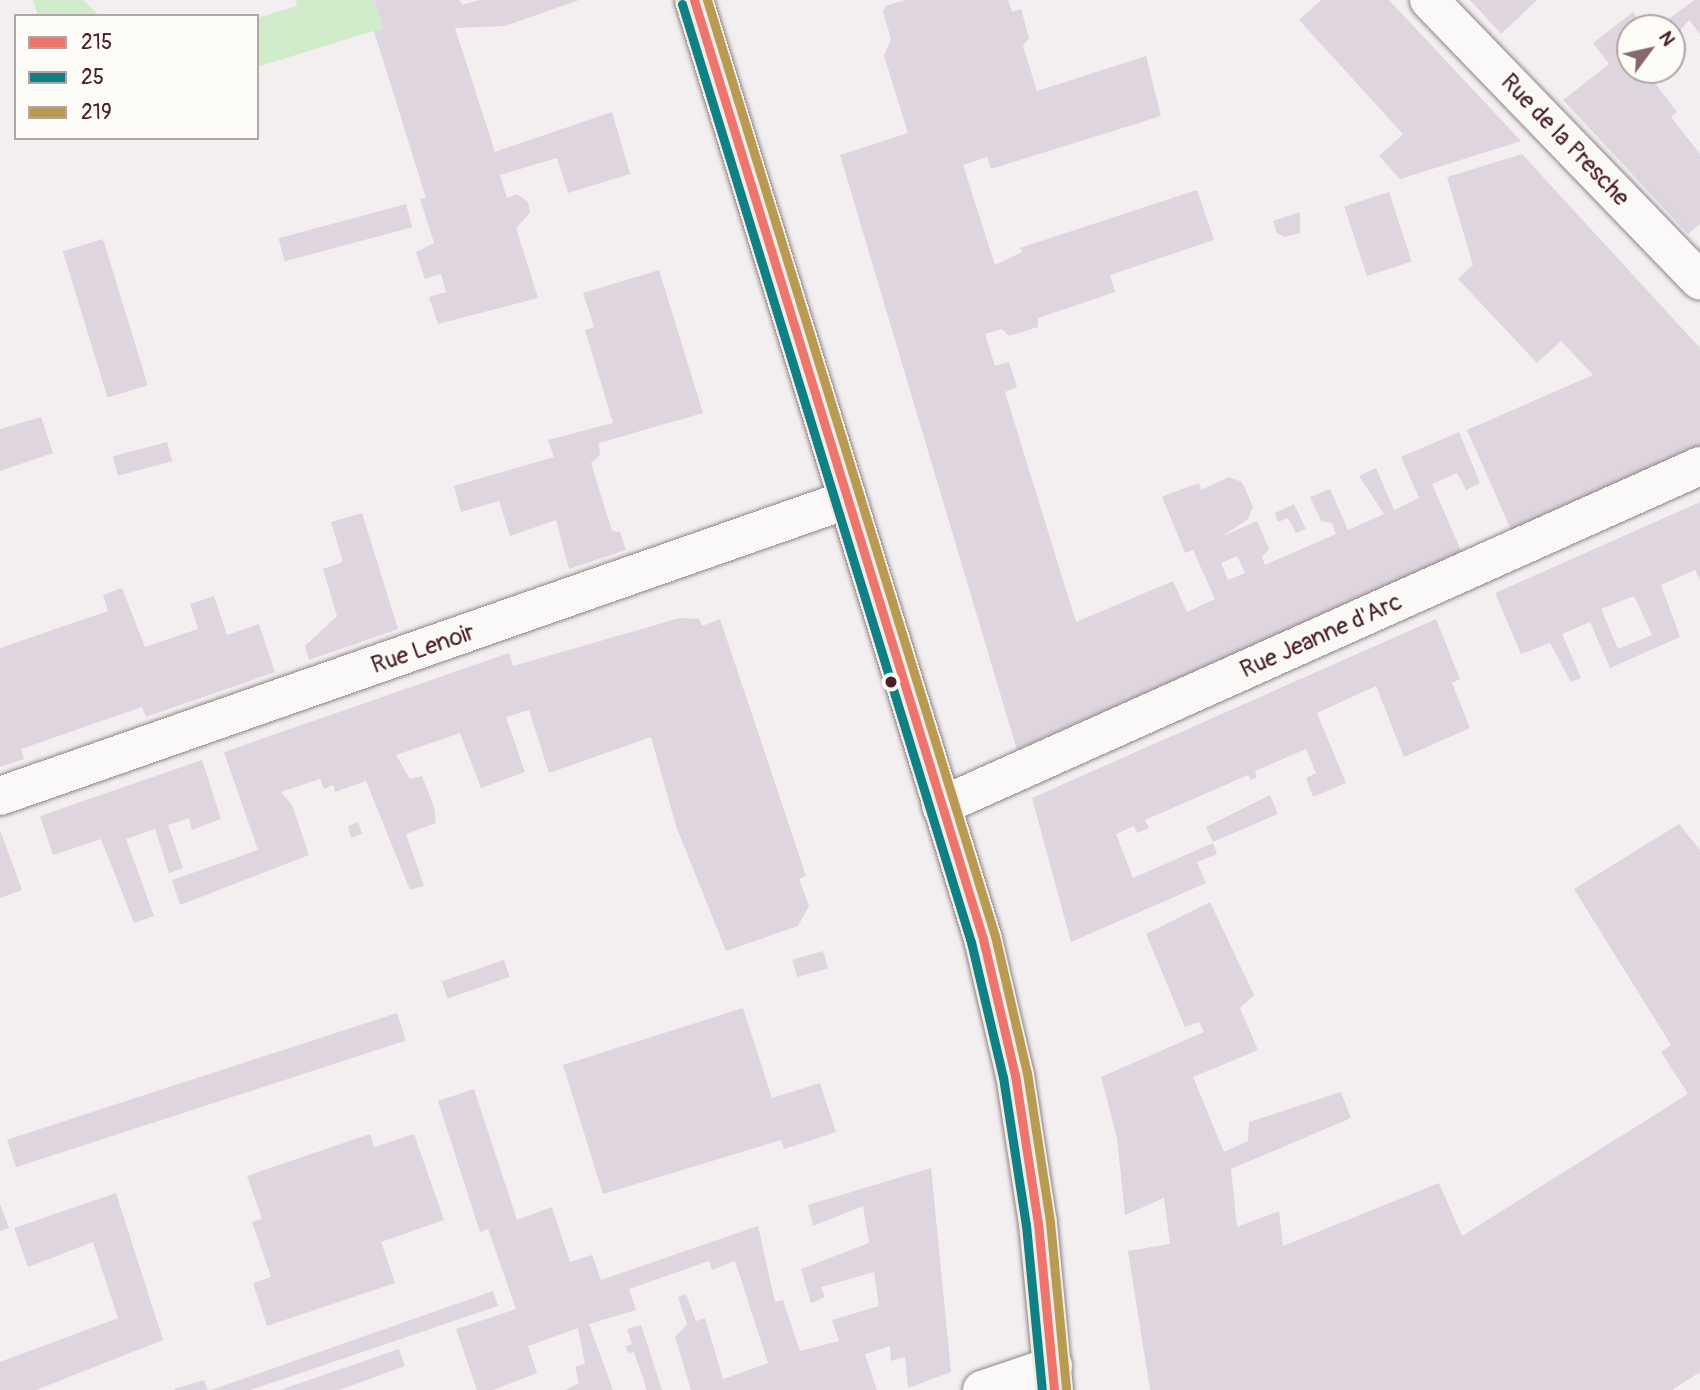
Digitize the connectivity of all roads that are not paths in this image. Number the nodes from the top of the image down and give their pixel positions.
1 (694, 0) edge
2 (1430, 0) edge
3 (1700, 281) edge
4 (1700, 466) edge
5 (846, 500) junction
6 (0, 796) edge
7 (941, 806) junction
8 (1053, 1378) edge
9 (982, 1390) edge

1 - 5 main road
2 - 3 street, Rue de la Presche
4 - 7 street, Rue Jeanne d'Arc
5 - 6 street, Rue Lenoir
5 - 7 main road
7 - 8 main road
8 - 9 street

